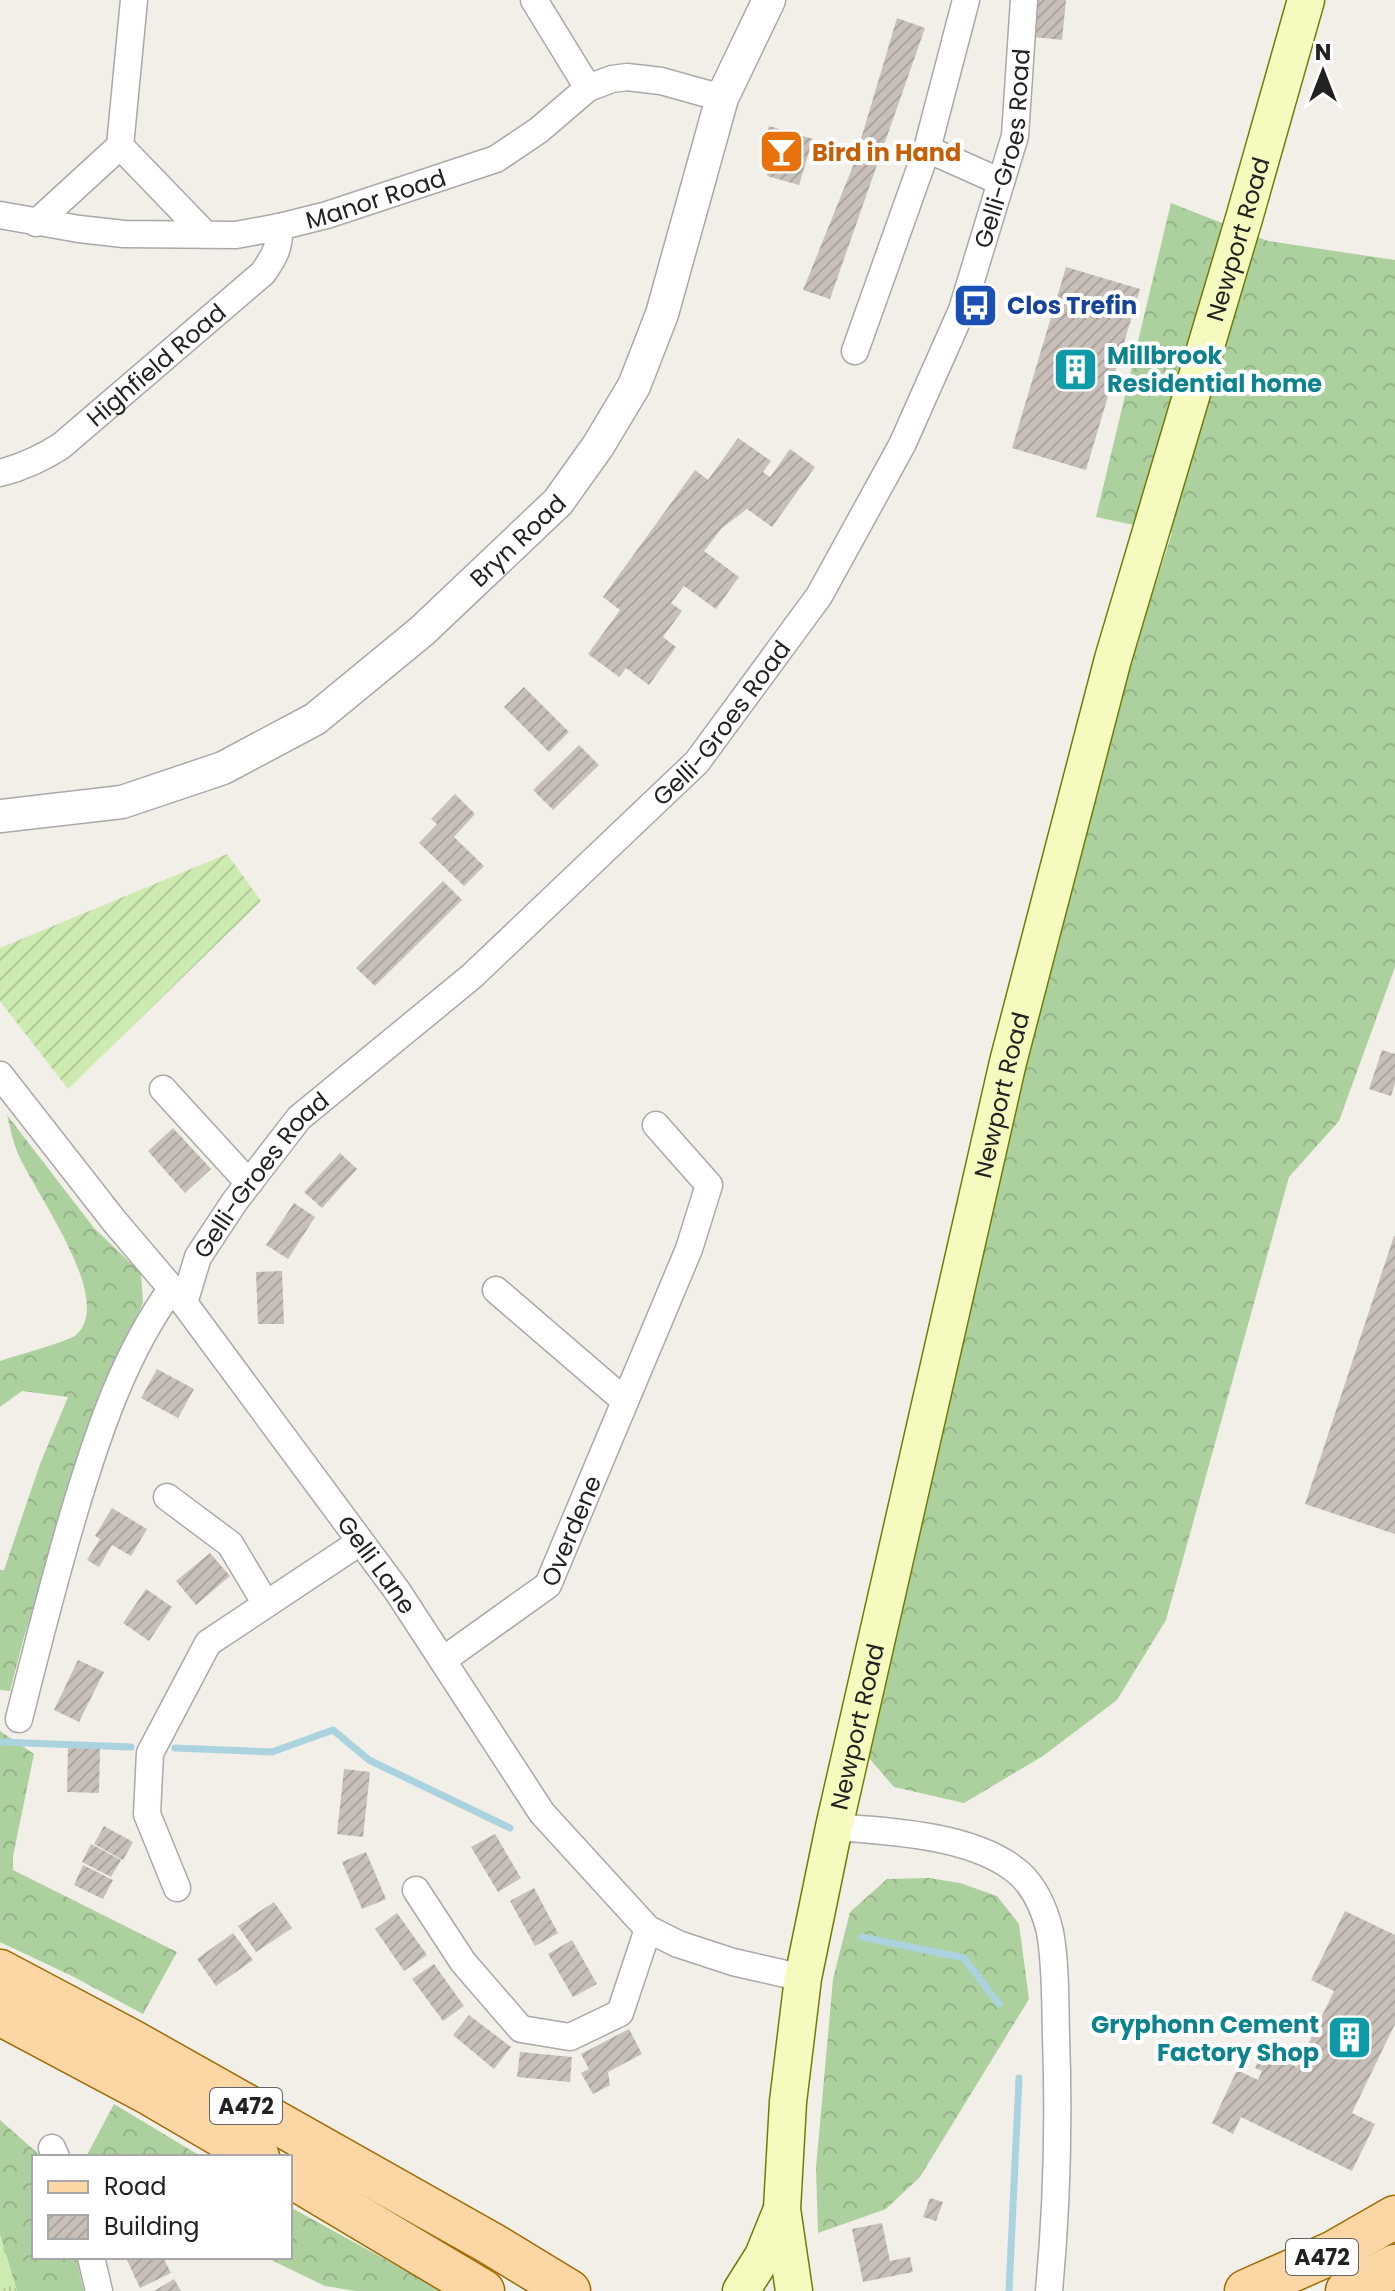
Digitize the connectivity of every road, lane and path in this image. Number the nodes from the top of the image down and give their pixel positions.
1 (134, 0) edge
2 (534, 0) edge
3 (769, 0) edge
4 (966, 0) edge
5 (1024, 0) edge
6 (1306, 0) edge
7 (588, 88) junction
8 (722, 98) junction
9 (120, 146) junction
10 (927, 149) junction
11 (1001, 182) junction
12 (0, 215) edge
13 (36, 223) junction
14 (279, 227) junction
15 (205, 234) junction
16 (855, 351) dead end
17 (0, 473) edge
18 (0, 816) edge
19 (0, 1075) edge
20 (163, 1089) dead end
21 (656, 1125) dead end
22 (249, 1183) junction
23 (496, 1290) dead end
24 (178, 1296) junction
25 (625, 1401) junction
26 (167, 1497) dead end
27 (360, 1542) junction
28 (266, 1604) junction
29 (443, 1660) junction
30 (19, 1719) dead end
31 (834, 1827) junction
32 (177, 1888) dead end
33 (416, 1890) dead end
34 (648, 1929) junction
35 (0, 1971) edge
36 (803, 1978) junction
37 (0, 2014) edge
38 (255, 2155) edge
39 (292, 2177) edge
40 (782, 2209) junction
41 (1395, 2217) edge
42 (91, 2259) edge
43 (1395, 2266) edge
44 (99, 2291) edge
45 (483, 2291) edge
46 (569, 2291) edge
47 (741, 2291) edge
48 (794, 2291) edge
49 (1049, 2291) edge
50 (1246, 2291) edge
51 (1347, 2291) edge

1 - 9 street
2 - 7 street
3 - 8 street, Bryn Road
4 - 10 street
5 - 11 street, Gelli-Groes Road
6 - 31 main road, Newport Road
7 - 8 street, Manor Road
7 - 14 street, Manor Road
8 - 18 street, Bryn Road
9 - 13 street
9 - 15 street
10 - 11 street
10 - 16 street
11 - 22 street, Gelli-Groes Road
12 - 13 street, Manor Road
13 - 15 street, Manor Road
14 - 15 street, Manor Road
14 - 17 street, Highfield Road
19 - 24 street, Gelli Lane
20 - 22 street
21 - 25 street, Overdene
22 - 24 street, Gelli-Groes Road
23 - 25 street
24 - 27 street, Gelli Lane
24 - 30 street, Gelli-Groes Road
25 - 29 street, Overdene
26 - 28 street
27 - 28 street
27 - 29 street, Gelli Lane
28 - 32 street
29 - 34 street, Gelli Lane
31 - 36 main road, Newport Road
31 - 49 street
33 - 34 street
34 - 36 street, Gelli Lane
35 - 46 main road, A472
36 - 40 main road, Newport Road
37 - 38 main road, A472
39 - 45 main road
40 - 47 main road, Newport Road
40 - 48 main road, Newport Road
41 - 50 main road, A472
42 - 44 street
43 - 51 main road, A472

